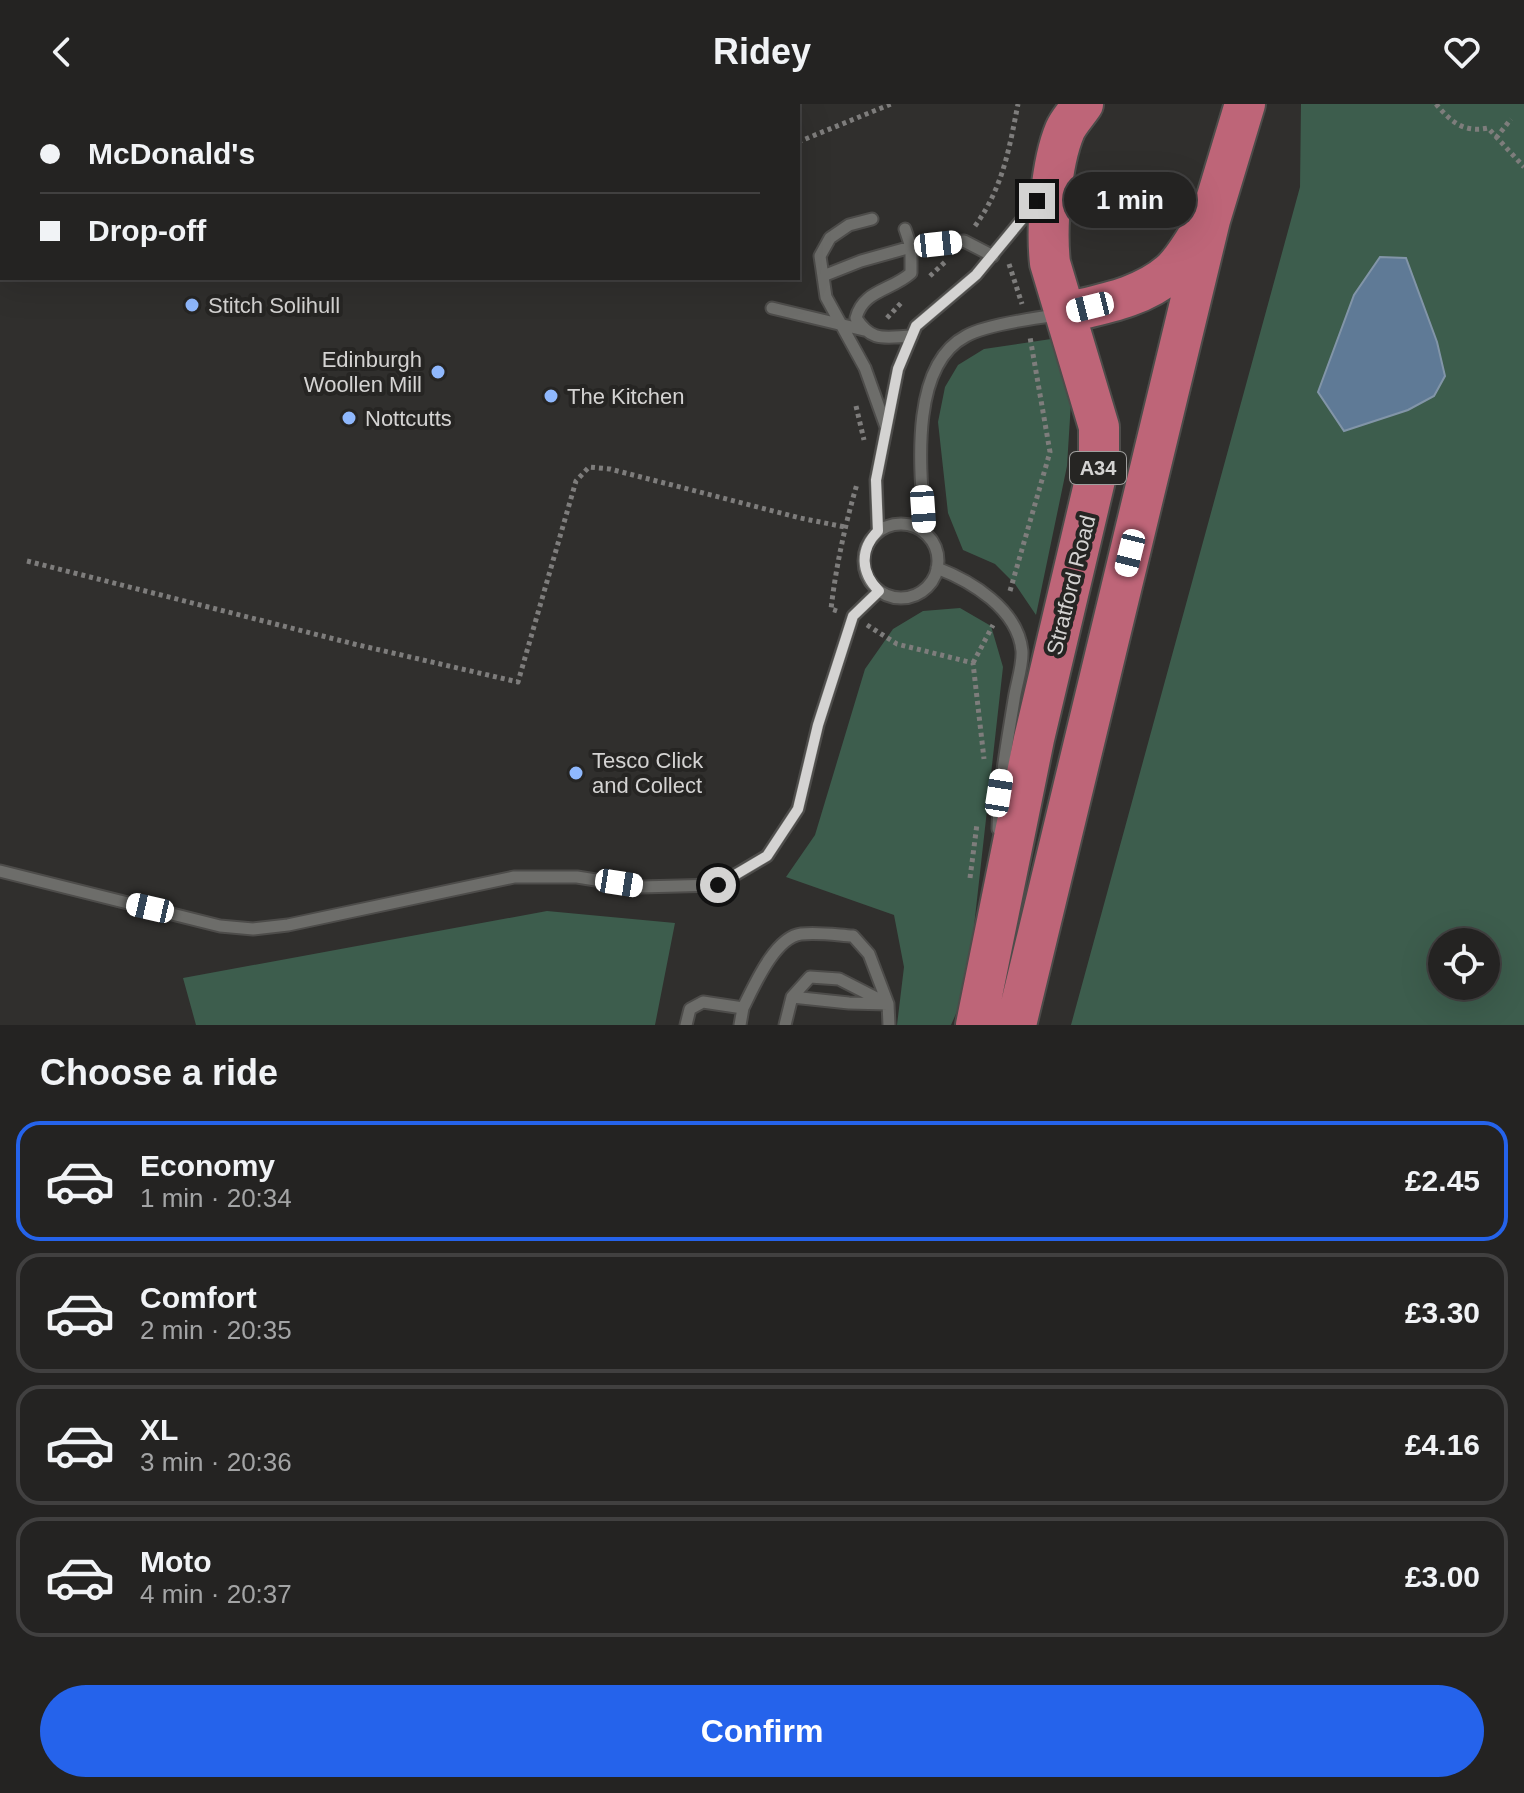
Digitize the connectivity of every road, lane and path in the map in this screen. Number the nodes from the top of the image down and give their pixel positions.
1 (891, 104) edge
2 (1018, 104) edge
3 (1436, 104) edge
4 (1083, 106) edge
5 (1237, 110) edge
6 (1511, 119) dead end
7 (1496, 138) junction
8 (800, 141) edge
9 (1524, 167) edge
10 (1054, 179) junction
11 (987, 210) junction
12 (872, 219) dead end
13 (1210, 220) junction
14 (905, 229) dead end
15 (964, 241) junction
16 (1002, 244) junction
17 (911, 247) junction
18 (993, 256) junction
19 (823, 276) junction
20 (928, 278) dead end
21 (908, 296) dead end
22 (772, 308) dead end
23 (1046, 316) junction
24 (842, 327) junction
25 (869, 334) junction
26 (912, 336) junction
27 (865, 368) junction
28 (886, 428) junction
29 (866, 451) dead end
30 (858, 481) dead end
31 (845, 527) junction
32 (878, 531) junction
33 (925, 533) junction
34 (27, 561) dead end
35 (937, 568) junction
36 (879, 591) junction
37 (1002, 611) junction
38 (853, 616) junction
39 (973, 663) junction
40 (985, 766) dead end
41 (979, 811) dead end
42 (998, 837) dead end
43 (997, 852) dead end
44 (0, 871) edge
45 (969, 885) dead end
46 (995, 926) junction
47 (792, 997) junction
48 (888, 1004) junction
49 (743, 1008) junction
50 (686, 1025) edge
51 (740, 1025) edge
52 (785, 1025) edge
53 (889, 1025) edge
54 (976, 1025) edge
55 (1016, 1025) edge

1 - 8 path
2 - 11 path
3 - 7 path
4 - 10 highway, Stratford Road / A34
5 - 13 highway, A34
6 - 7 path
7 - 9 path
10 - 16 lane
10 - 23 highway, Stratford Road / A34
11 - 15 path
11 - 16 path
12 - 19 lane
13 - 23 highway, A34
13 - 55 highway, A34
14 - 17 lane
15 - 17 lane
15 - 18 lane
15 - 20 path
16 - 18 lane
16 - 23 path
17 - 19 lane
17 - 25 lane
18 - 26 lane
19 - 24 lane
21 - 25 path
22 - 24 lane
23 - 33 lane
23 - 37 path
23 - 46 highway, Stratford Road / A34
24 - 25 lane
24 - 27 lane
25 - 26 lane
26 - 28 lane
27 - 28 lane
27 - 29 path
28 - 32 lane
30 - 31 path
31 - 34 path
31 - 38 path
32 - 33 lane
32 - 36 lane
33 - 35 lane
35 - 36 lane
35 - 37 lane
36 - 38 lane
37 - 39 path
37 - 42 lane
38 - 39 path
38 - 44 lane
39 - 40 path
41 - 45 path
43 - 46 lane
46 - 54 highway, Stratford Road / A34
47 - 48 lane
47 - 48 lane
47 - 52 lane
48 - 49 lane
48 - 53 lane
49 - 50 lane
49 - 51 lane

